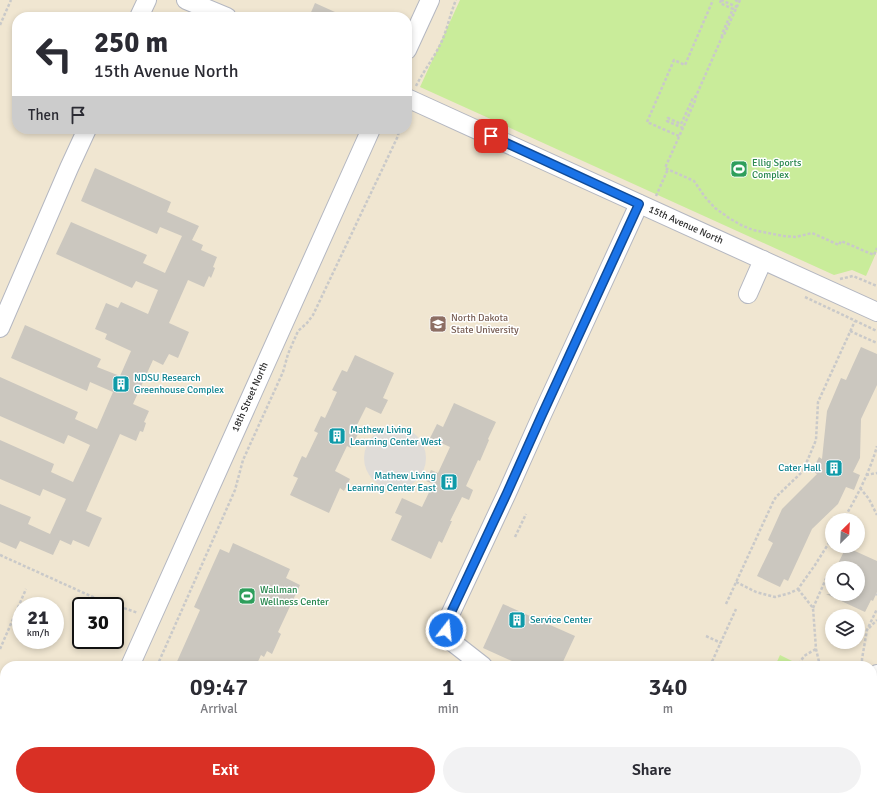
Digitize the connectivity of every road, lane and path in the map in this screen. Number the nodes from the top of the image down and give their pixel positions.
1 (11, 0) edge
2 (147, 0) edge
3 (186, 0) edge
4 (430, 0) edge
5 (456, 0) edge
6 (713, 0) edge
7 (721, 0) edge
8 (735, 0) edge
9 (740, 1) edge
10 (737, 7) junction
11 (141, 12) edge
12 (215, 12) edge
13 (0, 25) edge
14 (722, 37) junction
15 (412, 39) edge
16 (412, 93) edge
17 (696, 96) junction
18 (412, 100) edge
19 (683, 128) junction
20 (85, 134) edge
21 (369, 134) edge
22 (398, 134) edge
23 (679, 136) junction
24 (668, 169) junction
25 (647, 202) junction
26 (877, 248) edge
27 (763, 260) junction
28 (748, 294) dead end
29 (877, 312) edge
30 (855, 321) dead end
31 (0, 328) edge
32 (850, 331) junction
33 (877, 343) edge
34 (877, 446) edge
35 (877, 473) edge
36 (866, 475) junction
37 (860, 488) junction
38 (847, 513) edge
39 (526, 514) dead end
40 (877, 515) edge
41 (515, 538) dead end
42 (825, 549) edge
43 (0, 555) edge
44 (825, 581) edge
45 (736, 582) junction
46 (26, 589) dead end
47 (798, 589) junction
48 (726, 604) dead end
49 (813, 608) junction
50 (736, 609) dead end
51 (877, 609) edge
52 (151, 618) junction
53 (877, 620) edge
54 (868, 630) junction
55 (706, 636) dead end
56 (721, 643) junction
57 (0, 649) edge
58 (816, 649) junction
59 (132, 661) edge
60 (159, 661) edge
61 (477, 661) edge
62 (712, 661) edge
63 (801, 661) edge
64 (819, 661) edge
65 (862, 661) edge

1 - 13 path
2 - 11 street
3 - 12 street
4 - 15 street
5 - 16 path
6 - 23 path
7 - 10 path
7 - 14 path
8 - 9 path
9 - 10 path
10 - 14 path
14 - 17 path
17 - 19 path
17 - 19 path
18 - 25 street, 15th Avenue North
19 - 23 path
20 - 31 street
21 - 52 street, 18th Street North
22 - 60 path
23 - 24 path
24 - 25 path
24 - 26 path
25 - 27 street, 15th Avenue North
25 - 61 street
27 - 28 street
27 - 29 street, 15th Avenue North
30 - 32 path
32 - 33 path
32 - 45 path
34 - 36 path
35 - 36 path
36 - 37 path
37 - 38 path
37 - 40 path
39 - 41 path
42 - 47 path
43 - 52 path
44 - 49 path
45 - 47 path
45 - 48 path
46 - 57 path
47 - 49 path
49 - 58 path
50 - 56 path
51 - 54 path
52 - 59 street, 18th Street North
53 - 54 path
54 - 65 path
55 - 56 path
56 - 62 path
58 - 63 path
58 - 64 path

